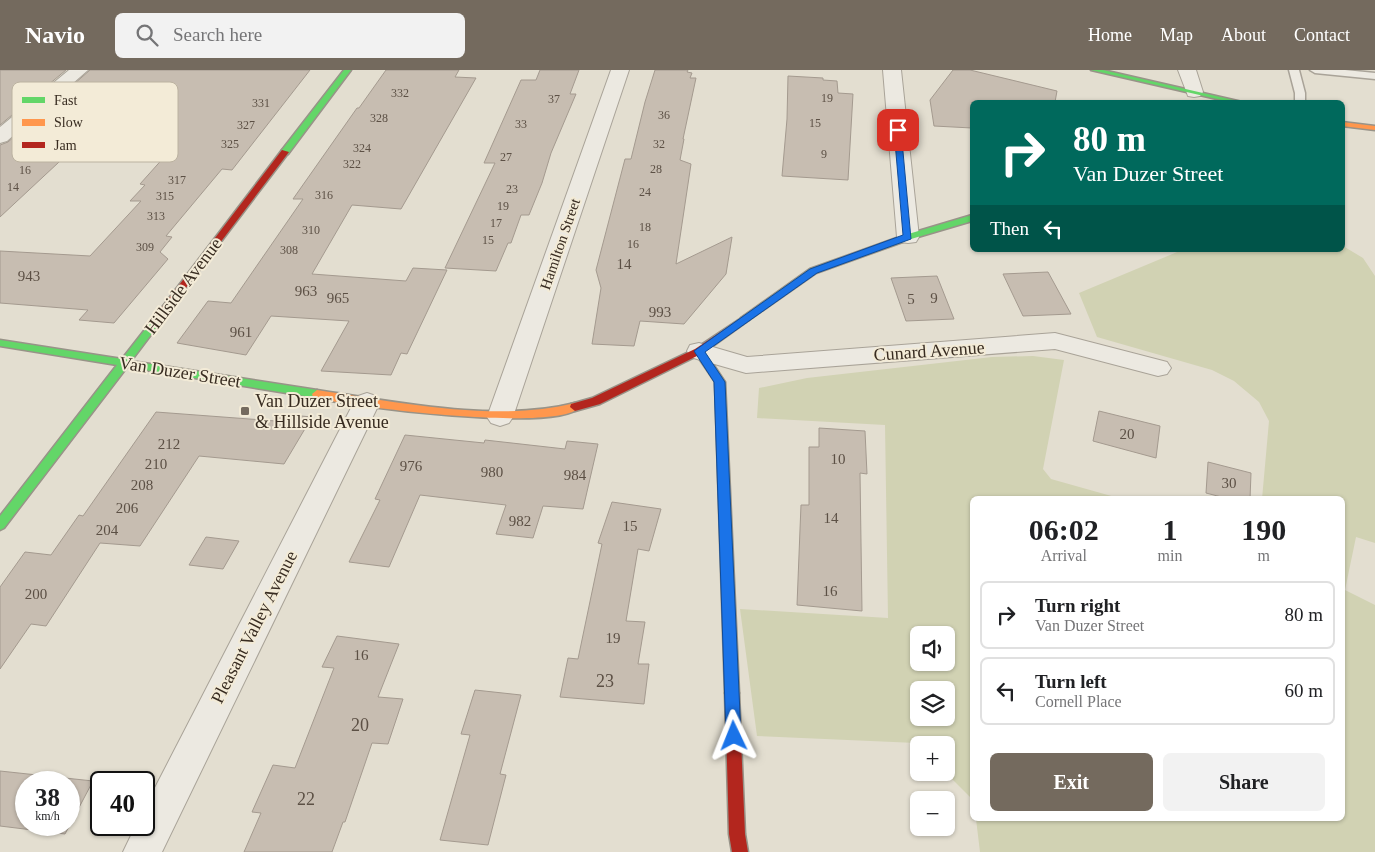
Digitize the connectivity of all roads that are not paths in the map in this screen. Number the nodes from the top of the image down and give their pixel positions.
1 (79, 70) edge
2 (348, 70) edge
3 (620, 70) edge
4 (892, 70) edge
5 (1094, 70) edge
6 (1187, 70) edge
7 (1294, 70) edge
8 (1315, 70) edge
9 (1375, 76) edge
10 (65, 82) edge
11 (1194, 92) junction
12 (1229, 100) edge
13 (1300, 100) edge
14 (1345, 124) edge
15 (12, 127) edge
16 (1375, 128) edge
17 (0, 137) edge
18 (970, 219) edge
19 (908, 237) junction
20 (0, 343) edge
21 (699, 351) junction
22 (124, 363) junction
23 (1158, 368) dead end
24 (367, 402) junction
25 (500, 417) junction
26 (0, 525) edge
27 (142, 852) edge
28 (740, 852) edge

1 - 10 street
2 - 22 street, Hillside Avenue
3 - 25 street, Hamilton Street
4 - 19 street
5 - 11 street
6 - 11 street
7 - 13 lane
8 - 9 lane
11 - 12 street
14 - 16 street
15 - 17 street
18 - 19 street, Van Duzer Street
19 - 21 street, Van Duzer Street
20 - 22 street, Van Duzer Street
21 - 23 street, Cunard Avenue
21 - 25 street, Van Duzer Street
21 - 28 street
22 - 24 street, Van Duzer Street
22 - 26 street, Hillside Avenue
24 - 25 street, Van Duzer Street
24 - 27 street, Pleasant Valley Avenue

